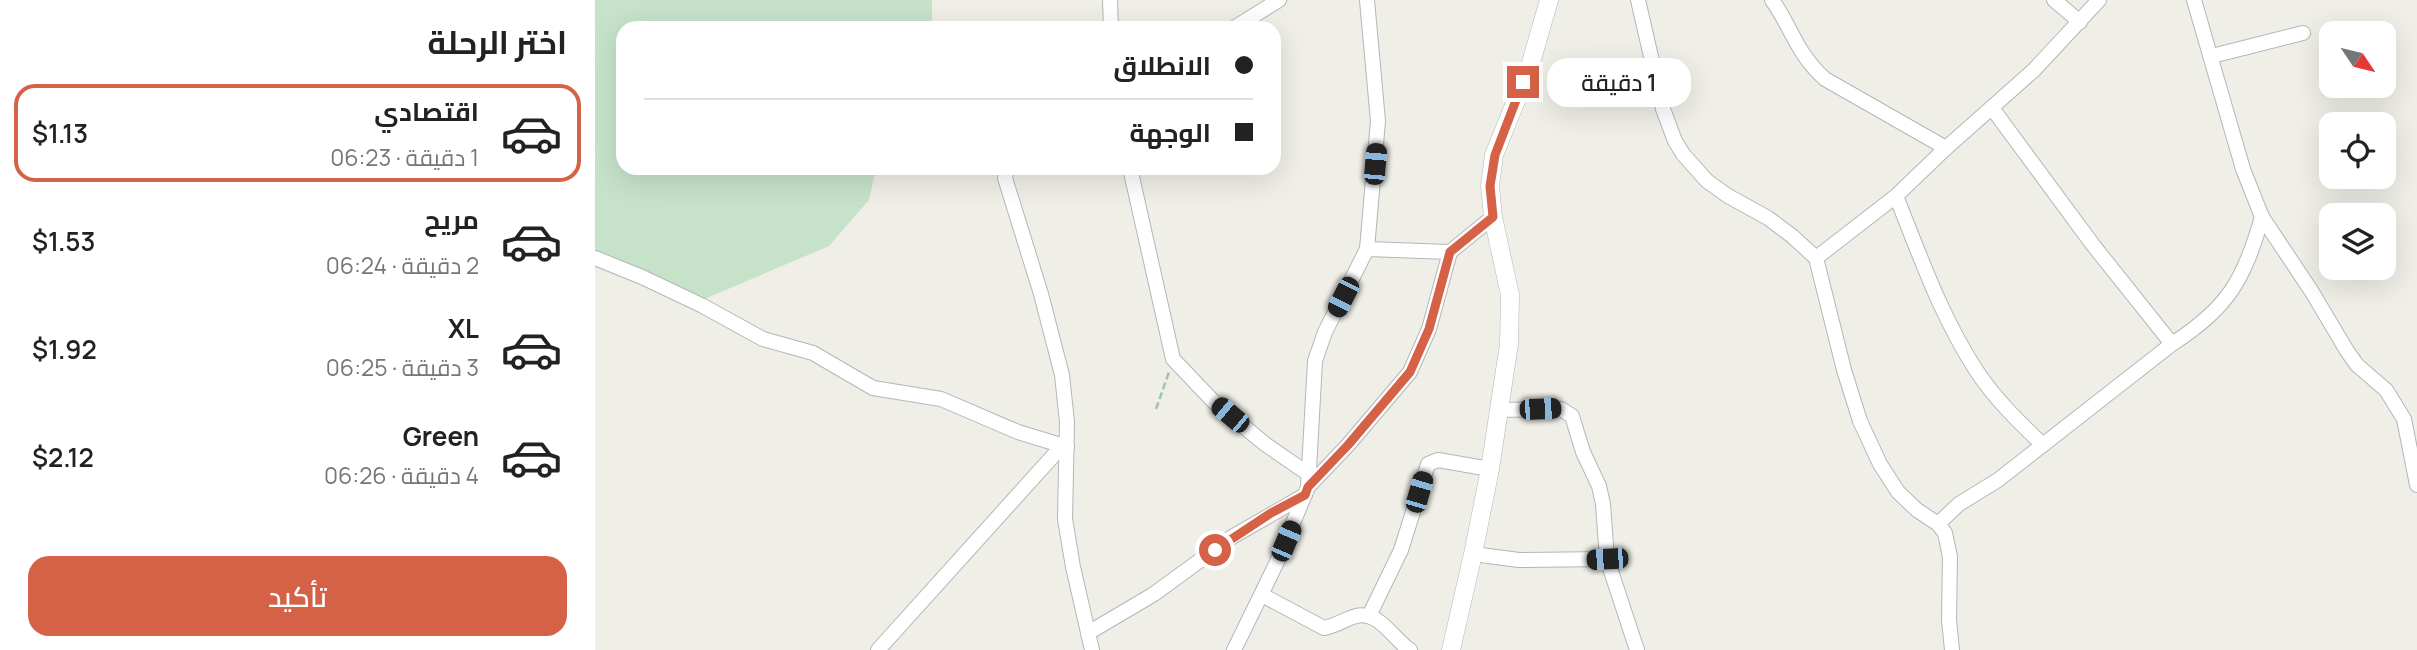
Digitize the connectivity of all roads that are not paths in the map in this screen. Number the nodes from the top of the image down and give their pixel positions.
1 (1109, 0) edge
2 (1279, 0) edge
3 (1367, 0) edge
4 (1549, 0) edge
5 (1638, 0) edge
6 (2055, 0) edge
7 (2099, 0) edge
8 (2194, 0) edge
9 (1775, 1) edge
10 (1110, 21) edge
11 (1245, 21) edge
12 (2081, 22) junction
13 (2303, 33) dead end
14 (2212, 56) junction
15 (1992, 108) junction
16 (1945, 148) junction
17 (1006, 175) edge
18 (1132, 175) edge
19 (1896, 196) junction
20 (1493, 217) junction
21 (2262, 218) junction
22 (1367, 249) junction
23 (1450, 252) junction
24 (595, 258) edge
25 (1816, 258) junction
26 (2172, 344) junction
27 (1499, 411) junction
28 (2043, 445) junction
29 (1064, 446) junction
30 (1490, 469) junction
31 (2417, 485) edge
32 (1308, 486) junction
33 (1938, 524) junction
34 (1473, 554) junction
35 (1607, 559) junction
36 (1262, 594) junction
37 (1369, 617) junction
38 (1087, 633) junction
39 (878, 650) edge
40 (1092, 650) edge
41 (1234, 650) edge
42 (1411, 650) edge
43 (1451, 650) edge
44 (1637, 650) edge
45 (1952, 650) edge

1 - 10 street
2 - 11 street
3 - 22 street
4 - 20 street
5 - 25 street
6 - 12 street
7 - 12 street
8 - 14 street
9 - 16 street
12 - 15 street
13 - 14 street
14 - 21 street
15 - 16 street
15 - 26 street
16 - 19 street
17 - 29 street
18 - 32 street
19 - 25 street
19 - 28 street
20 - 23 street
20 - 27 street
21 - 26 street
21 - 31 street
22 - 23 street
22 - 32 street
23 - 32 street
24 - 29 street
25 - 33 street
26 - 28 street
27 - 30 street
27 - 35 street
28 - 33 street
29 - 38 street
29 - 39 street
30 - 34 street
30 - 37 street
32 - 36 street
32 - 38 street
33 - 45 street
34 - 35 street
34 - 43 street
35 - 44 street
36 - 37 street
36 - 41 street
37 - 42 street
38 - 40 street

